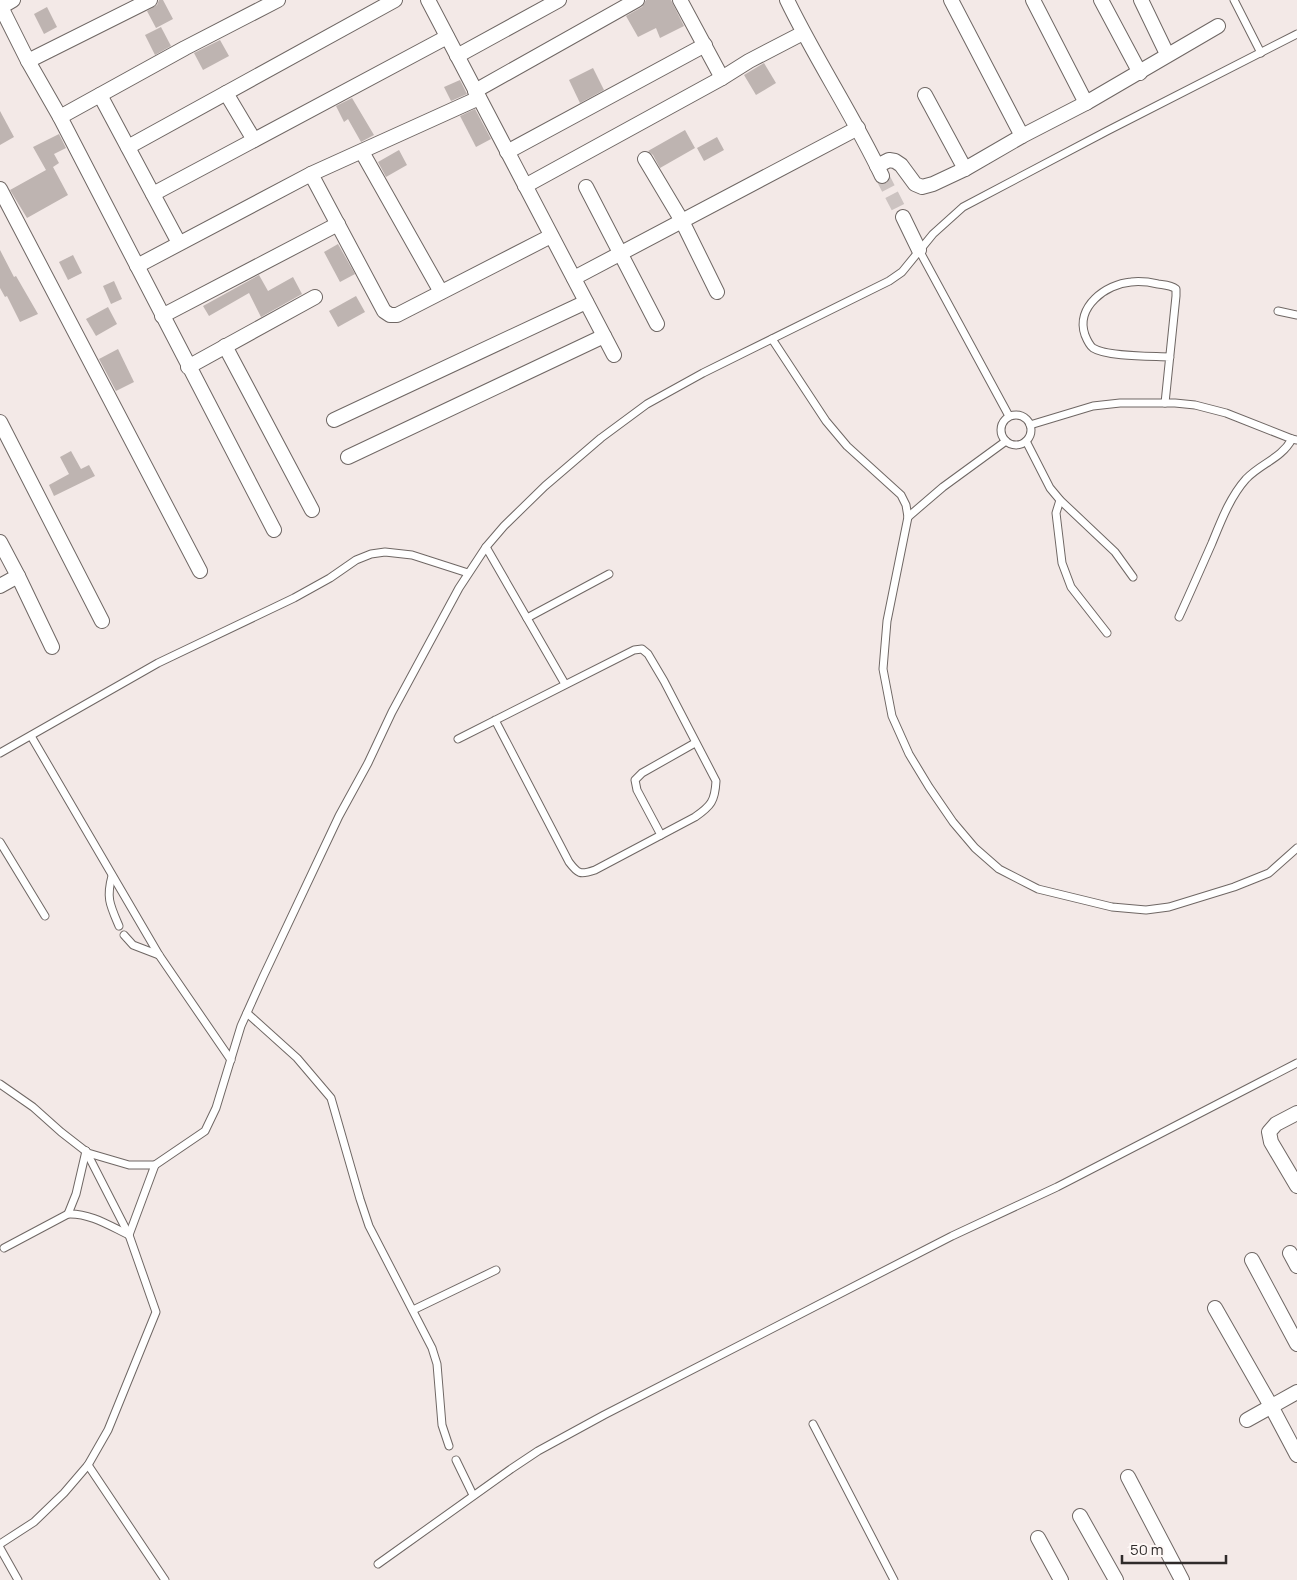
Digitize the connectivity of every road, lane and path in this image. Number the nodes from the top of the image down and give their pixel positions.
1 (150, 0) edge
2 (278, 0) edge
3 (395, 0) edge
4 (559, 0) edge
5 (637, 0) edge
6 (680, 0) edge
7 (787, 0) edge
8 (951, 0) edge
9 (1033, 0) edge
10 (1101, 0) edge
11 (1141, 0) edge
12 (1234, 0) edge
13 (432, 1) edge
14 (5, 4) edge
15 (1218, 26) dead end
16 (803, 33) junction
17 (1297, 34) edge
18 (447, 37) junction
19 (705, 44) junction
20 (1261, 52) junction
21 (1167, 54) junction
22 (457, 56) junction
23 (28, 61) junction
24 (1140, 73) junction
25 (722, 78) junction
26 (226, 93) junction
27 (100, 94) junction
28 (477, 94) junction
29 (925, 95) dead end
30 (1086, 103) junction
31 (60, 117) junction
32 (858, 128) junction
33 (1022, 136) junction
34 (254, 140) junction
35 (128, 147) junction
36 (362, 152) junction
37 (507, 152) junction
38 (646, 159) dead end
39 (965, 169) junction
40 (311, 174) junction
41 (525, 186) junction
42 (586, 187) dead end
43 (0, 189) edge
44 (153, 194) junction
45 (903, 217) tunnel mouth
46 (682, 221) junction
47 (338, 224) junction
48 (551, 236) junction
49 (179, 243) junction
50 (920, 250) junction
51 (621, 253) junction
52 (137, 266) junction
53 (574, 278) junction
54 (441, 292) junction
55 (717, 292) dead end
56 (315, 297) dead end
57 (586, 302) junction
58 (1278, 312) dead end
59 (1297, 314) edge
60 (162, 316) junction
61 (657, 324) dead end
62 (604, 336) junction
63 (772, 339) junction
64 (225, 346) junction
65 (614, 355) dead end
66 (1170, 357) junction
67 (188, 367) junction
68 (1165, 403) junction
69 (1009, 416) junction
70 (334, 420) dead end
71 (0, 422) edge
72 (1030, 425) junction
73 (1006, 440) junction
74 (1295, 440) edge
75 (1026, 442) junction
76 (348, 457) dead end
77 (1060, 500) junction
78 (312, 510) dead end
79 (908, 517) junction
80 (274, 530) dead end
81 (0, 542) edge
82 (486, 548) junction
83 (200, 570) dead end
84 (468, 573) junction
85 (609, 574) dead end
86 (18, 576) junction
87 (1133, 578) dead end
88 (0, 586) edge
89 (1179, 617) dead end
90 (527, 618) junction
91 (102, 621) dead end
92 (1107, 633) dead end
93 (52, 647) dead end
94 (565, 684) junction
95 (495, 720) junction
96 (31, 736) junction
97 (458, 739) dead end
98 (695, 743) junction
99 (0, 753) edge
100 (661, 835) junction
101 (0, 842) edge
102 (1297, 848) edge
103 (112, 876) junction
104 (45, 916) dead end
105 (119, 926) dead end
106 (124, 934) dead end
107 (159, 955) junction
108 (247, 1013) junction
109 (231, 1060) junction
110 (1297, 1063) edge
111 (0, 1084) edge
112 (1297, 1113) edge
113 (86, 1151) junction
114 (155, 1166) junction
115 (1297, 1186) edge
116 (68, 1214) junction
117 (129, 1236) junction
118 (4, 1248) dead end
119 (1252, 1260) dead end
120 (496, 1270) dead end
121 (1215, 1308) dead end
122 (413, 1310) junction
123 (1297, 1344) edge
124 (1297, 1392) edge
125 (1271, 1406) junction
126 (1247, 1420) dead end
127 (813, 1424) dead end
128 (449, 1446) dead end
129 (1297, 1455) edge
130 (456, 1460) dead end
131 (88, 1465) junction
132 (1128, 1477) dead end
133 (473, 1495) junction
134 (1080, 1516) dead end
135 (1038, 1538) dead end
136 (0, 1544) edge
137 (0, 1548) edge
138 (378, 1564) dead end
139 (1176, 1578) edge
140 (18, 1580) edge
141 (165, 1580) edge
142 (894, 1580) edge
143 (1061, 1580) edge
144 (1116, 1580) edge

1 - 23 street
2 - 27 street
3 - 26 street
4 - 22 street
5 - 28 street
6 - 19 street
7 - 16 street
8 - 33 street
9 - 30 street
10 - 24 street
11 - 21 street
12 - 20 lane
13 - 18 street
14 - 23 street
15 - 21 street
16 - 25 street
16 - 32 street
17 - 20 lane
18 - 22 street
18 - 34 street
19 - 25 street
19 - 37 street
20 - 50 lane
21 - 24 street
22 - 28 street
23 - 31 street
24 - 30 street
25 - 41 street
26 - 34 street
26 - 35 street
27 - 31 street
27 - 35 street
28 - 36 street
28 - 37 street
29 - 39 street
30 - 33 street
31 - 52 street
32 - 39 street
32 - 46 street
33 - 39 street
34 - 44 street
35 - 44 street
36 - 40 street
36 - 54 street
37 - 41 street
38 - 46 street
40 - 47 street
40 - 49 street
41 - 48 street
42 - 51 street
43 - 83 street
44 - 49 street
45 - 50 street
46 - 51 street
46 - 55 street
47 - 54 street
47 - 60 street
48 - 53 street
48 - 54 street
49 - 52 street
50 - 63 lane
50 - 69 lane
51 - 53 street
51 - 61 street
52 - 60 street
53 - 57 street
56 - 64 street
57 - 62 street
57 - 70 street
58 - 59 lane
60 - 67 street
62 - 65 street
62 - 76 street
63 - 79 lane
63 - 82 lane
64 - 67 street
64 - 78 street
66 - 66 lane
66 - 68 lane
67 - 80 street
68 - 72 lane
68 - 74 lane
69 - 72 lane
69 - 73 lane
71 - 91 street
72 - 75 lane
73 - 75 lane
73 - 79 lane
74 - 89 lane
75 - 77 lane
77 - 87 lane
77 - 92 lane
79 - 102 lane
81 - 86 street
82 - 84 lane
82 - 90 lane
84 - 96 lane
84 - 108 lane
85 - 90 lane
86 - 88 street
86 - 93 street
90 - 94 lane
94 - 95 lane
94 - 98 lane
95 - 97 lane
95 - 100 lane
96 - 99 lane
96 - 103 lane
98 - 100 lane
98 - 100 lane
101 - 104 lane
103 - 105 lane
103 - 107 lane
106 - 107 lane
107 - 109 lane
108 - 109 lane
108 - 122 lane
109 - 114 lane
110 - 133 lane
111 - 113 lane
112 - 115 street
113 - 114 lane
113 - 116 lane
113 - 117 lane
114 - 117 lane
116 - 117 lane
116 - 118 lane
117 - 131 lane
119 - 123 street
120 - 122 lane
121 - 125 street
122 - 128 lane
124 - 125 street
125 - 126 street
125 - 129 street
127 - 142 lane
130 - 133 lane
131 - 136 lane
131 - 141 lane
132 - 139 street
133 - 138 lane
134 - 144 street
135 - 143 street
137 - 140 lane

